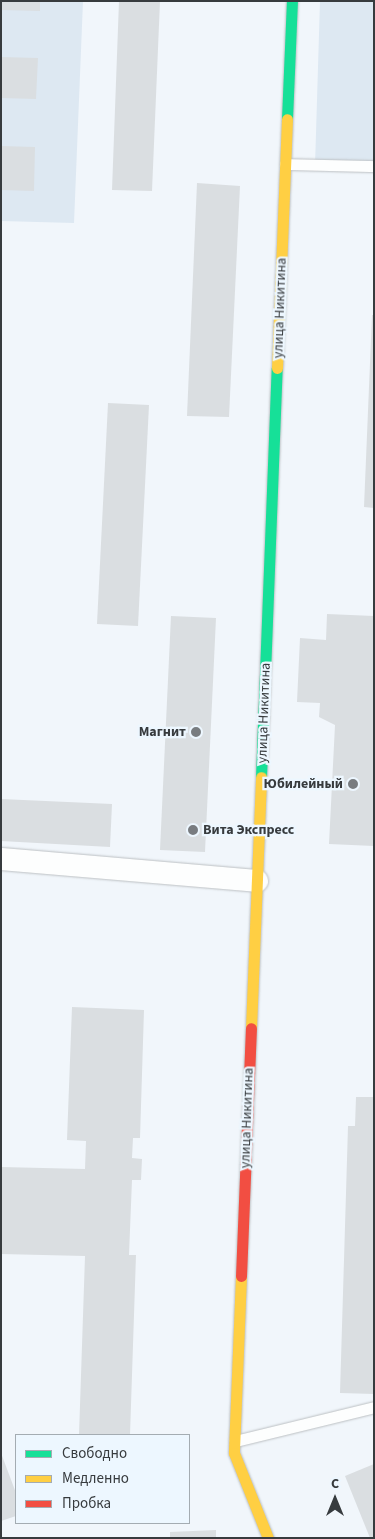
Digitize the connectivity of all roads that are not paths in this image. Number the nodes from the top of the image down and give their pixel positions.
1 (292, 1) edge
2 (285, 164) junction
3 (374, 166) edge
4 (1, 859) edge
5 (257, 882) junction
6 (374, 1407) edge
7 (235, 1440) junction
8 (268, 1538) edge

1 - 2 street, улица Никитина
2 - 3 lane
2 - 5 street, улица Никитина
4 - 5 street
5 - 7 street, улица Никитина
6 - 7 lane
7 - 8 street, улица Никитина

